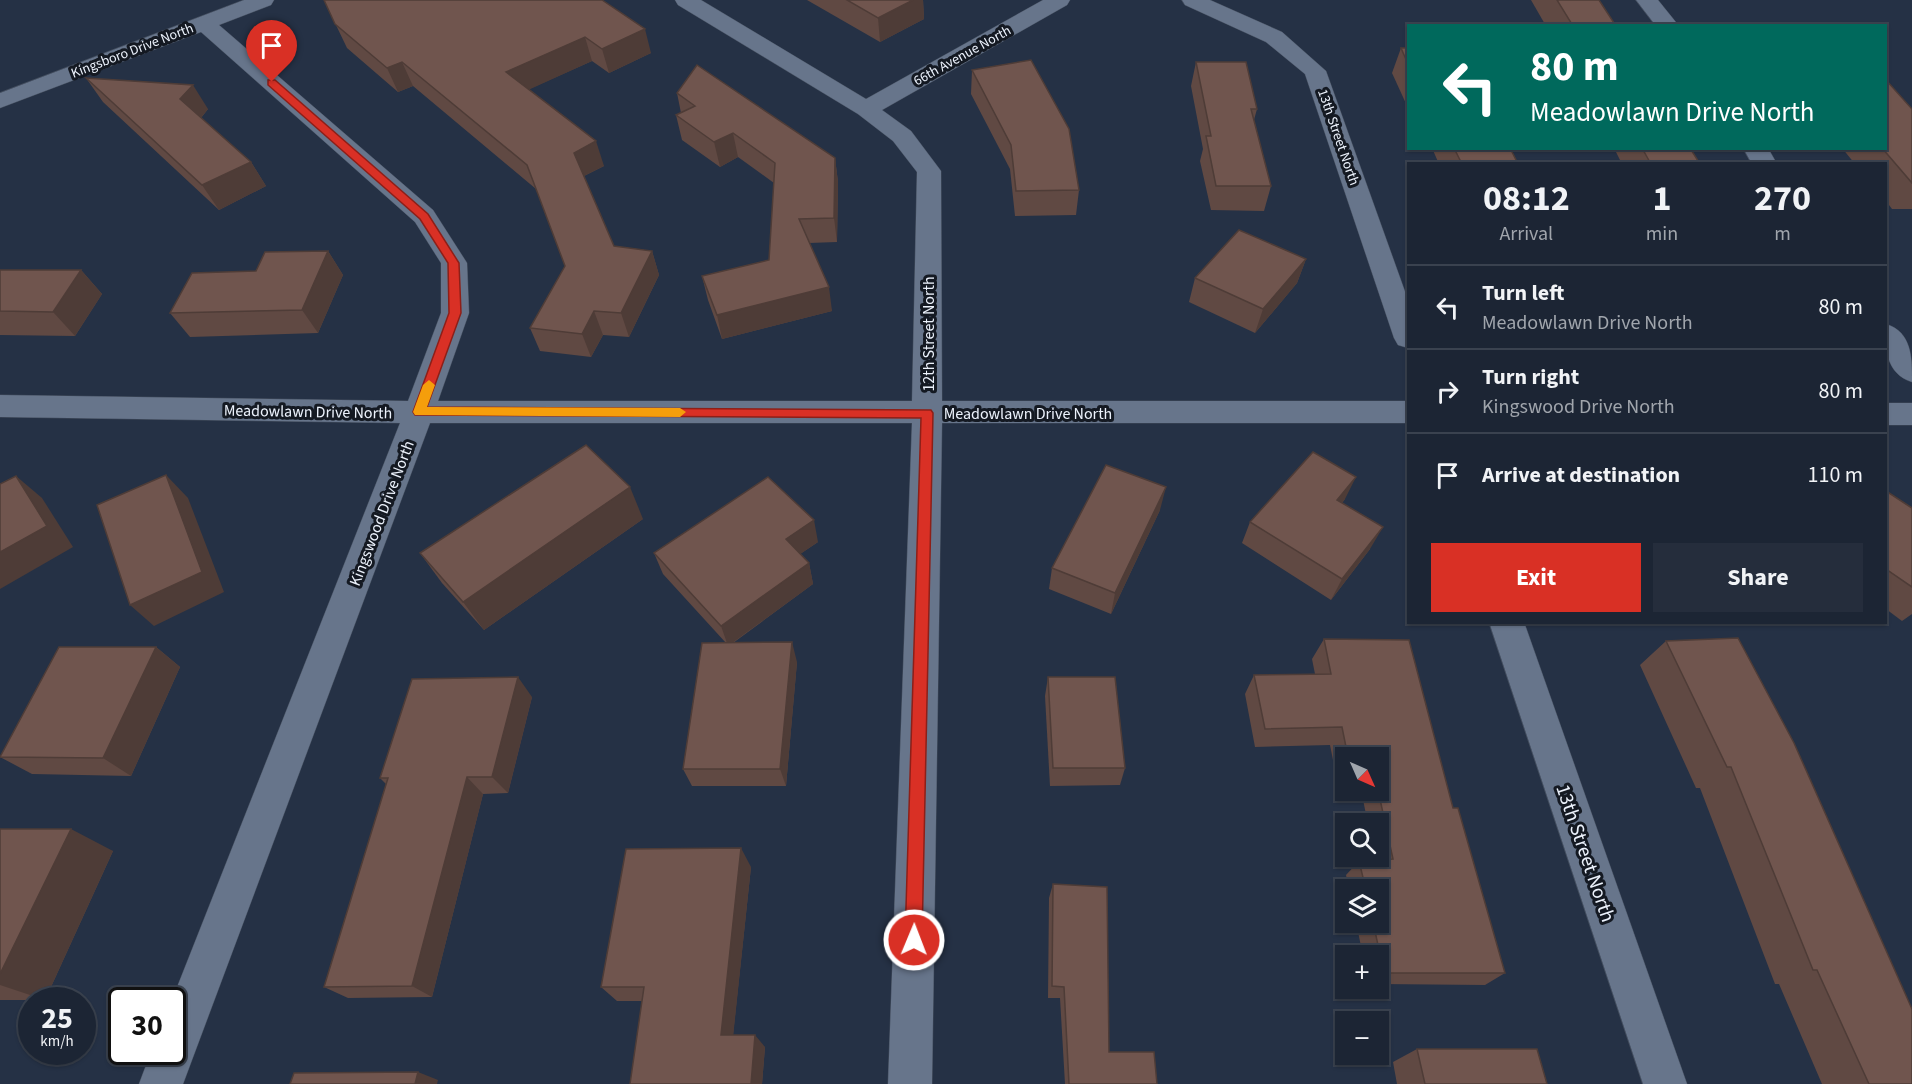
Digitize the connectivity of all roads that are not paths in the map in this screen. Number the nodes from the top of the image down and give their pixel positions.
1 (263, 0) edge
2 (686, 0) edge
3 (1059, 0) edge
4 (1193, 0) edge
5 (1647, 0) edge
6 (204, 23) junction
7 (1666, 24) edge
8 (0, 101) edge
9 (866, 109) junction
10 (1407, 335) edge
11 (1887, 335) edge
12 (1912, 371) edge
13 (0, 406) edge
14 (420, 412) junction
15 (1407, 412) edge
16 (927, 413) junction
17 (1887, 414) edge
18 (1912, 414) edge
19 (1507, 624) edge
20 (161, 1084) edge
21 (910, 1084) edge
22 (1665, 1084) edge

1 - 6 street, Kingsboro Drive North
2 - 9 street, 12th Street North
3 - 9 street, 66th Avenue North
4 - 10 street, 13th Street North
5 - 7 street
6 - 8 street, Kingsboro Drive North
6 - 14 street, Kingswood Drive North
9 - 16 street, 12th Street North
11 - 12 street
13 - 14 street, Meadowlawn Drive North
14 - 16 street, Meadowlawn Drive North
14 - 20 street, Kingswood Drive North
15 - 16 street, Meadowlawn Drive North
16 - 21 street, 12th Street North
17 - 18 street
19 - 22 street, 13th Street North

